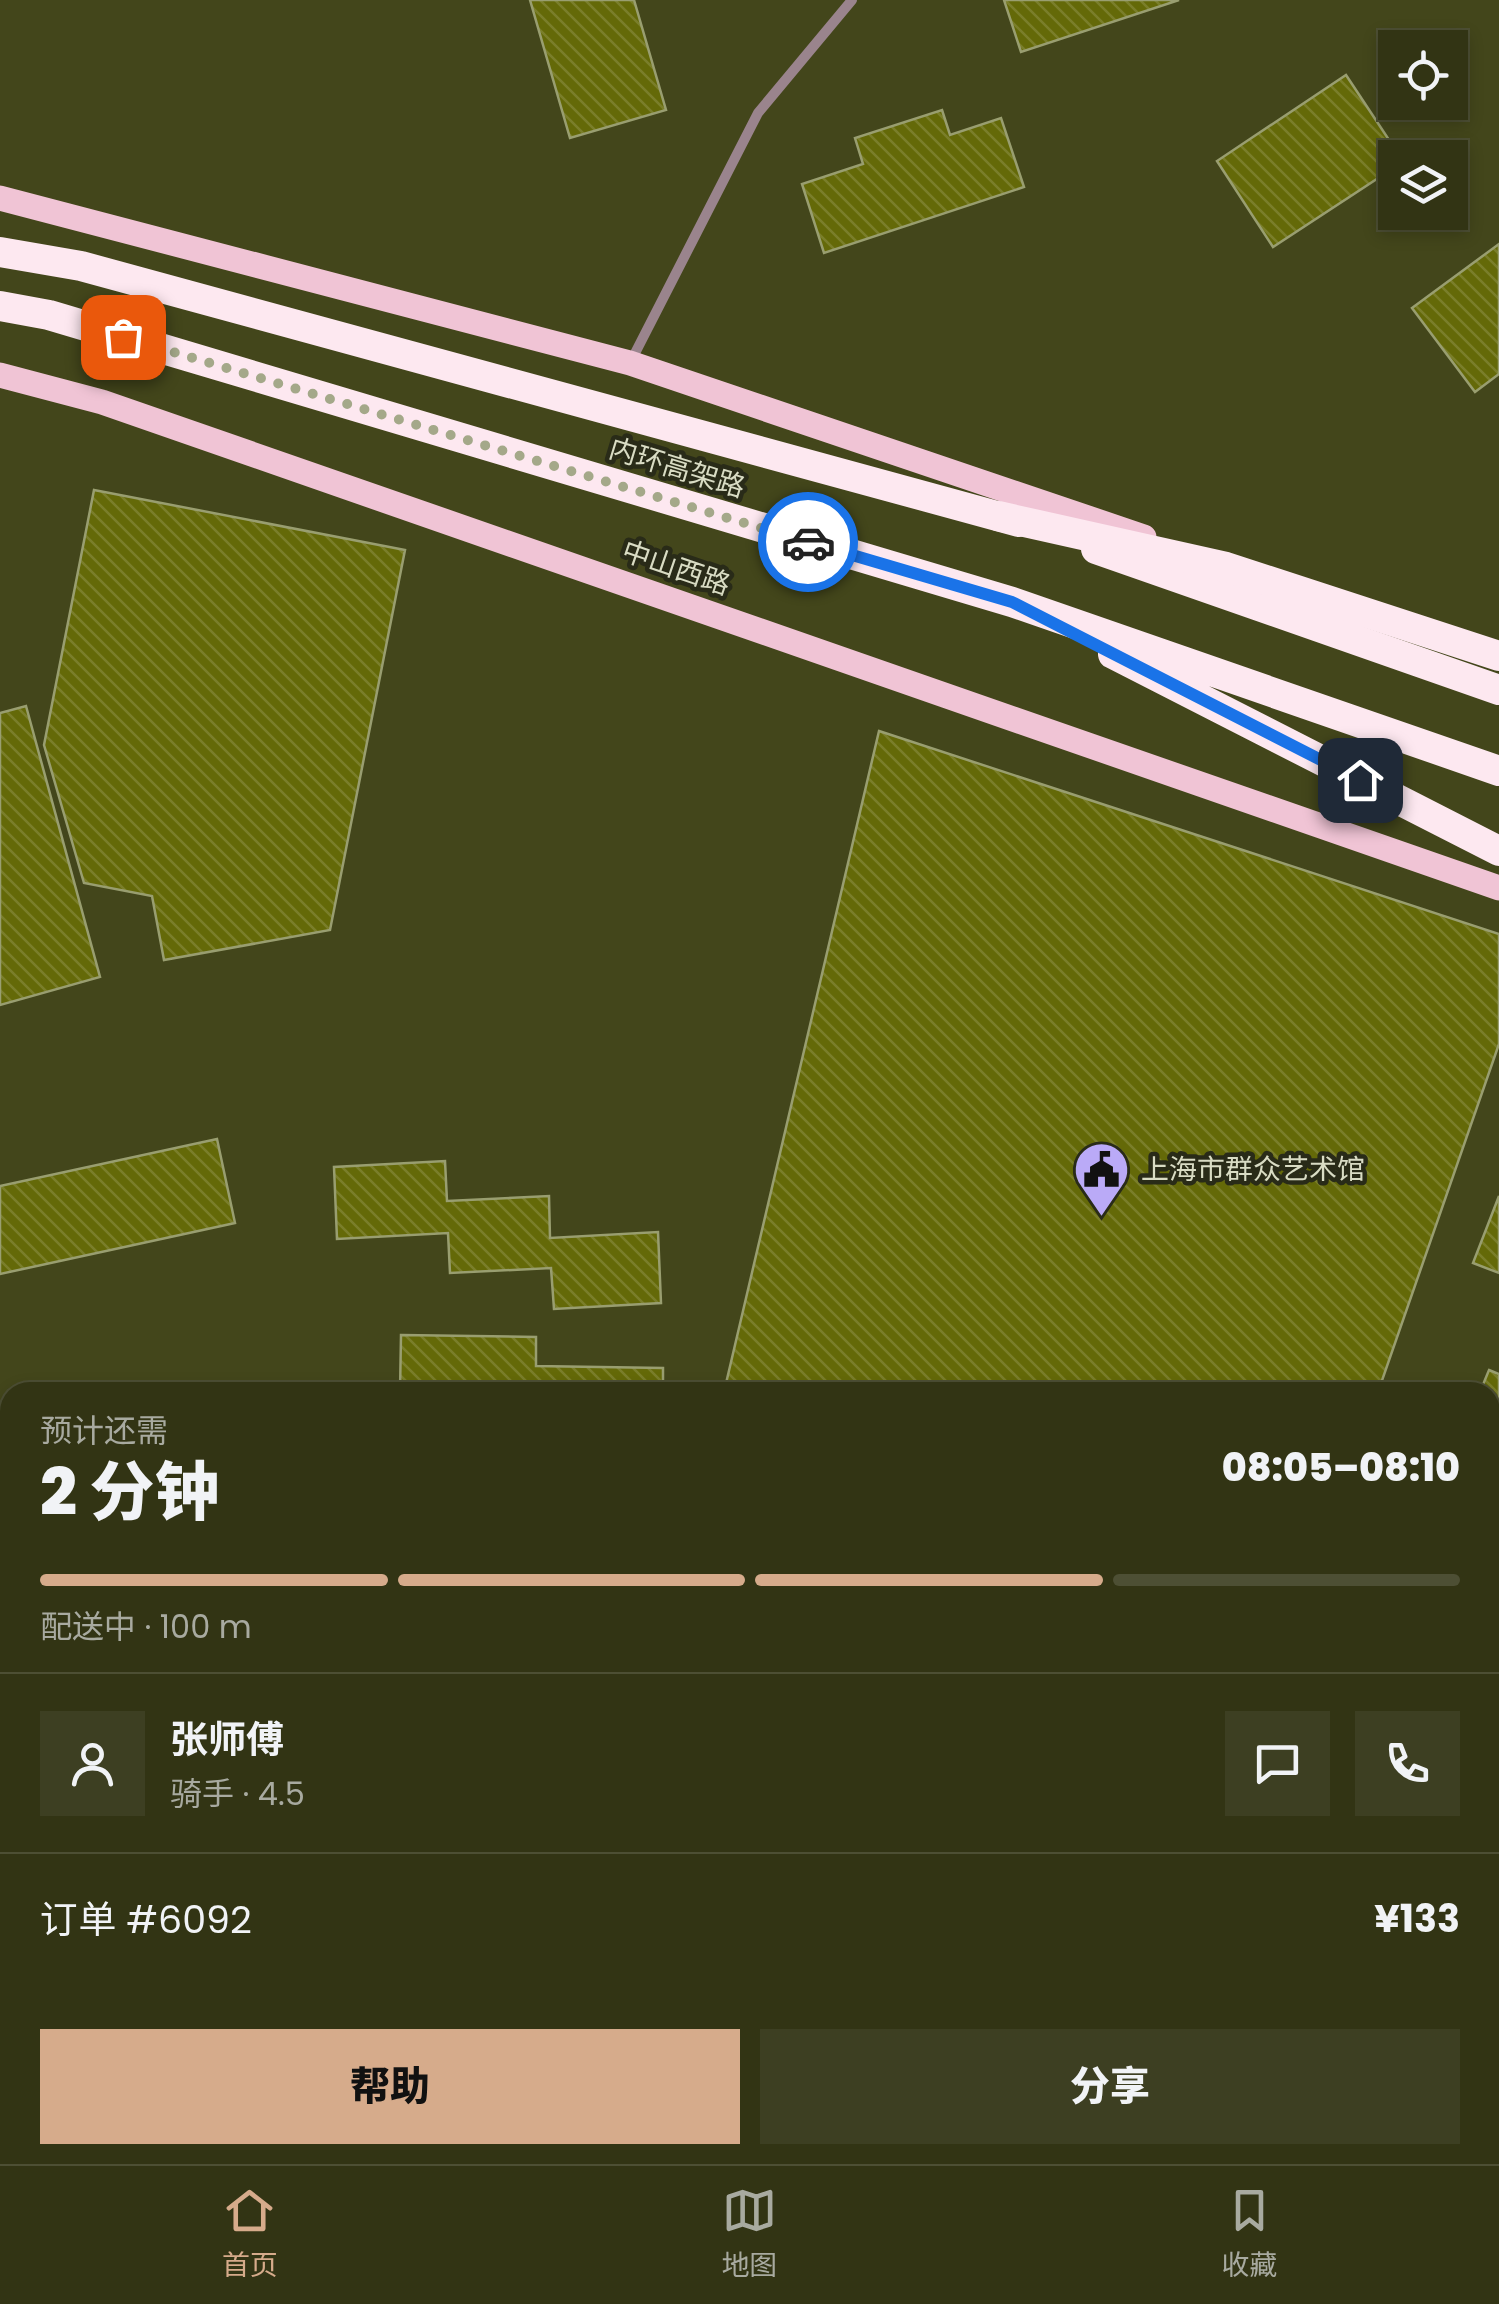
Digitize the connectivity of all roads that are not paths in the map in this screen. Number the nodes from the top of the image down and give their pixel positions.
1 (852, 0) edge
2 (0, 198) edge
3 (0, 252) edge
4 (0, 306) edge
5 (630, 364) junction
6 (0, 376) edge
7 (998, 516) junction
8 (1012, 602) junction
9 (1499, 656) edge
10 (1499, 690) edge
11 (1499, 771) edge
12 (1499, 852) edge
13 (1499, 888) edge

1 - 5 street
2 - 5 main road
3 - 7 highway, 内环高架路
4 - 8 highway, 内环高架路
5 - 9 main road
6 - 13 main road, 中山西路
7 - 9 highway, bridge
7 - 10 highway, 内环高架路, bridge
8 - 11 highway, 内环高架路
8 - 12 highway

